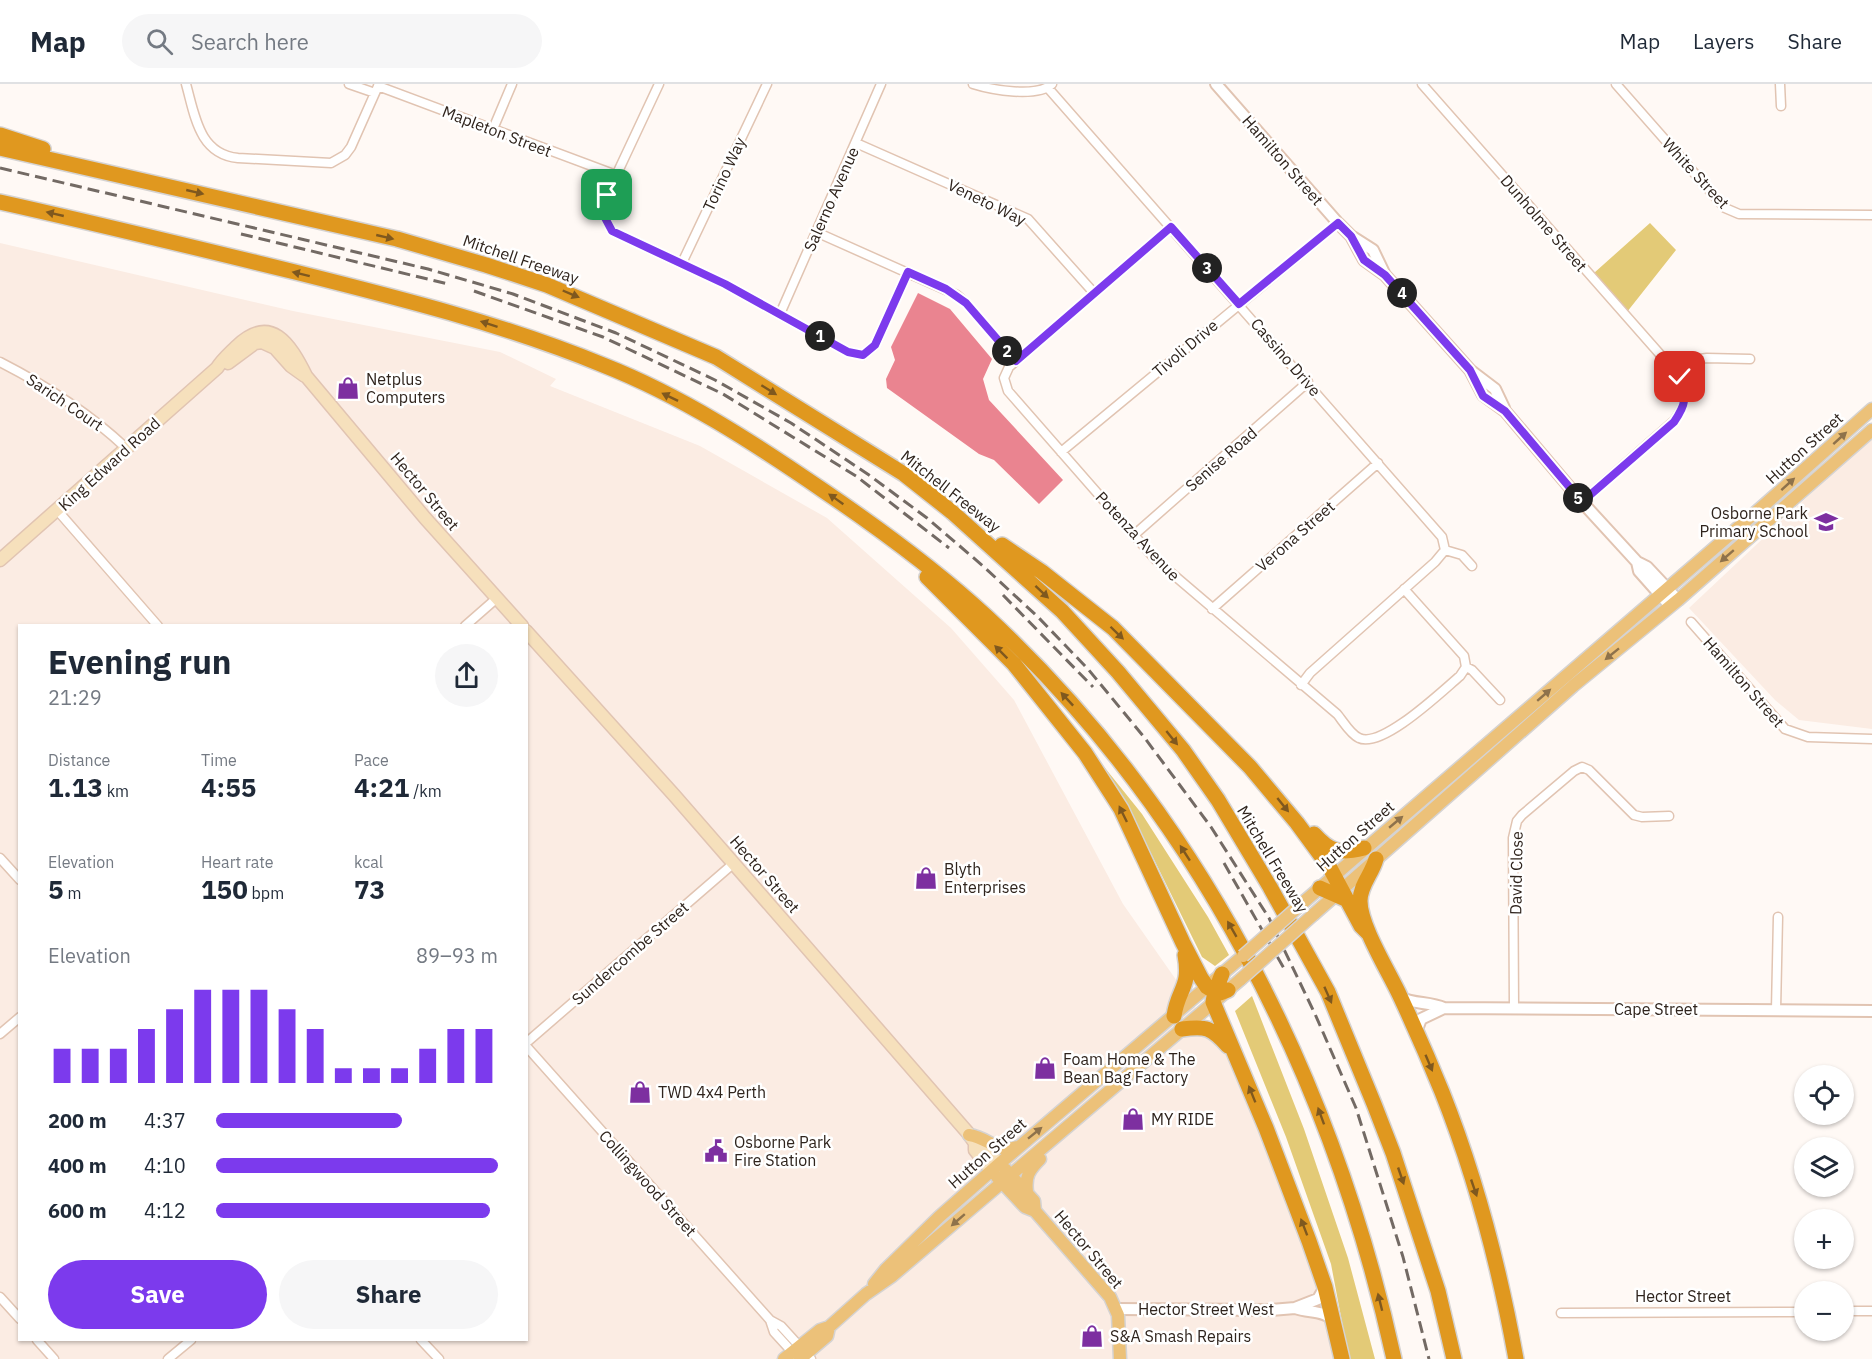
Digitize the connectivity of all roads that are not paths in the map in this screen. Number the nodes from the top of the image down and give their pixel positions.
1 (186, 84) edge
2 (349, 84) edge
3 (512, 84) edge
4 (659, 84) edge
5 (767, 84) edge
6 (881, 84) edge
7 (973, 84) edge
8 (1216, 84) edge
9 (1422, 84) edge
10 (1616, 84) edge
11 (1780, 84) edge
12 (1050, 86) edge
13 (377, 88) edge
14 (1781, 106) dead end
15 (493, 129) junction
16 (0, 135) edge
17 (856, 143) junction
18 (0, 148) edge
19 (616, 176) junction
20 (138, 179) junction
21 (0, 202) edge
22 (1872, 215) edge
23 (1338, 223) junction
24 (1171, 227) junction
25 (816, 232) junction
26 (682, 264) junction
27 (908, 272) junction
28 (1094, 293) junction
29 (1239, 304) junction
30 (780, 314) junction
31 (264, 337) joint
32 (1750, 359) dead end
33 (1016, 361) junction
34 (0, 362) edge
35 (1666, 363) junction
36 (1308, 382) junction
37 (1872, 410) edge
38 (1872, 430) edge
39 (126, 448) junction
40 (1061, 452) junction
41 (1378, 464) junction
42 (1582, 502) junction
43 (57, 510) junction
44 (952, 512) junction
45 (884, 533) junction
46 (1134, 535) junction
47 (1445, 550) junction
48 (0, 560) edge
49 (1472, 566) dead end
50 (1404, 589) junction
51 (1664, 592) junction
52 (497, 598) junction
53 (1674, 603) junction
54 (1212, 609) junction
55 (1691, 622) dead end
56 (156, 624) edge
57 (467, 624) edge
58 (520, 624) edge
59 (528, 633) edge
60 (1466, 667) junction
61 (1301, 685) junction
62 (1500, 700) dead end
63 (1872, 739) edge
64 (1669, 816) dead end
65 (1297, 823) junction
66 (1364, 848) junction
67 (0, 858) edge
68 (1376, 859) junction
69 (734, 863) junction
70 (1333, 876) junction
71 (18, 878) edge
72 (1334, 894) junction
73 (1778, 917) dead end
74 (1368, 933) junction
75 (1183, 943) junction
76 (1228, 969) joint
77 (1212, 994) junction
78 (1401, 998) junction
79 (1444, 1008) junction
80 (1514, 1008) junction
81 (1776, 1010) junction
82 (1871, 1011) edge
83 (18, 1019) edge
84 (1178, 1023) junction
85 (1416, 1032) junction
86 (0, 1034) edge
87 (528, 1043) edge
88 (528, 1047) edge
89 (1236, 1054) junction
90 (972, 1139) junction
91 (1051, 1140) junction
92 (1018, 1147) junction
93 (995, 1167) junction
94 (1006, 1179) junction
95 (1027, 1192) junction
96 (1035, 1211) junction
97 (1325, 1287) junction
98 (866, 1294) junction
99 (0, 1297) edge
100 (1295, 1308) junction
101 (1116, 1309) junction
102 (1854, 1311) edge
103 (1872, 1311) edge
104 (1794, 1312) edge
105 (1561, 1313) dead end
106 (18, 1317) edge
107 (1333, 1319) junction
108 (38, 1341) edge
109 (190, 1341) edge
110 (423, 1341) edge
111 (799, 1355) edge
112 (54, 1359) edge
113 (168, 1359) edge
114 (439, 1359) edge
115 (1120, 1359) edge
116 (1342, 1359) edge
117 (1394, 1359) edge
118 (1454, 1359) edge
119 (1516, 1359) edge

1 - 13 street
2 - 13 street, Mapleton Street
3 - 15 street
4 - 19 street
5 - 26 street, Torino Way
6 - 17 street, Salerno Avenue
7 - 12 street
8 - 23 street, Hamilton Street
9 - 35 street, Dunholme Street
10 - 22 street, White Street
11 - 14 street
12 - 24 street, Cassino Drive
13 - 15 street, Mapleton Street
15 - 19 street, Mapleton Street
16 - 20 highway
17 - 25 street, Salerno Avenue
17 - 28 street, Veneto Way
18 - 20 highway, Mitchell Freeway
19 - 26 street
20 -> 44 highway, Mitchell Freeway
45 -> 21 highway
23 - 29 street, Tivoli Drive
23 - 42 street, Hamilton Street
24 - 28 street, Potenza Avenue
24 - 29 street, Cassino Drive
25 - 27 street
25 - 30 street, Salerno Avenue
26 - 30 street
27 - 30 street
27 - 33 street
28 - 33 street, Potenza Avenue
29 - 36 street, Cassino Drive
29 - 40 street, Tivoli Drive
31 - 39 main road, King Edward Road
31 - 52 main road, Hector Street
32 - 35 street
33 - 40 street, Potenza Avenue
34 - 39 street, Sarich Court
35 - 42 street, Dunholme Street
36 - 41 street, Cassino Drive
36 - 46 street, Senise Road
51 -> 37 main road, Hutton Street
38 -> 53 main road, Hutton Street
39 - 43 main road, King Edward Road
40 - 46 street, Potenza Avenue
41 - 47 street, Cassino Drive
41 - 54 street, Verona Street
42 - 51 street, Hamilton Street
43 - 48 main road, King Edward Road
43 - 56 street
44 -> 65 highway
44 -> 118 highway, Mitchell Freeway
75 -> 45 highway
117 -> 45 highway
46 - 54 street, Potenza Avenue
47 - 49 street
47 - 50 street
50 - 60 street
50 - 61 street
51 - 53 street, Hamilton Street
66 -> 51 main road, Hutton Street
52 - 57 street
52 - 58 main road, Hector Street
53 -> 68 main road, Hutton Street
54 - 61 street, Potenza Avenue
55 - 63 street, Hamilton Street
59 - 69 main road, Hector Street
60 - 61 street, Potenza Avenue
60 - 62 street
64 - 80 street, David Close
65 - 66 highway
65 - 70 highway
66 - 70 main road, Hutton Street
67 - 71 street
68 - 72 main road, Hutton Street
68 - 74 highway
69 - 87 street, Sundercombe Street
69 - 90 main road, Hector Street
70 - 72 highway
72 - 74 highway
72 - 76 main road, Hutton Street, bridge
72 - 77 main road, Hutton Street, bridge
73 - 81 street
74 - 78 highway
75 - 77 highway
75 - 84 highway
76 - 77 highway
77 - 84 main road, Hutton Street
77 - 89 highway
78 - 79 street, Cape Street
78 - 85 highway
79 - 80 street, Cape Street
79 - 85 street
80 - 81 street, Cape Street
81 - 82 street, Cape Street
83 - 86 street
84 - 89 highway
84 - 91 main road, Hutton Street
92 -> 84 main road, Hutton Street
85 -> 119 highway
88 - 111 street, Collingwood Street
97 -> 89 highway
90 - 92 main road
90 - 93 main road, Hector Street
91 - 94 main road, Hutton Street
91 - 95 main road
92 - 93 main road, Hutton Street
93 - 94 main road, Hector Street
93 - 98 main road, Hutton Street
94 - 95 main road, Hector Street
94 - 96 main road, Hector Street
94 -> 98 main road, Hutton Street
95 - 96 main road, Hector Street
96 - 101 main road, Hector Street
97 - 100 street, Hector Street West
97 - 107 highway
98 - 111 main road, Hutton Street
99 - 106 street
100 - 101 street, Hector Street West
100 - 107 street, Hector Street West
101 - 115 main road
102 - 103 street
104 - 105 street, Hector Street
107 - 116 highway
108 - 112 street
109 - 113 street
110 - 114 street

